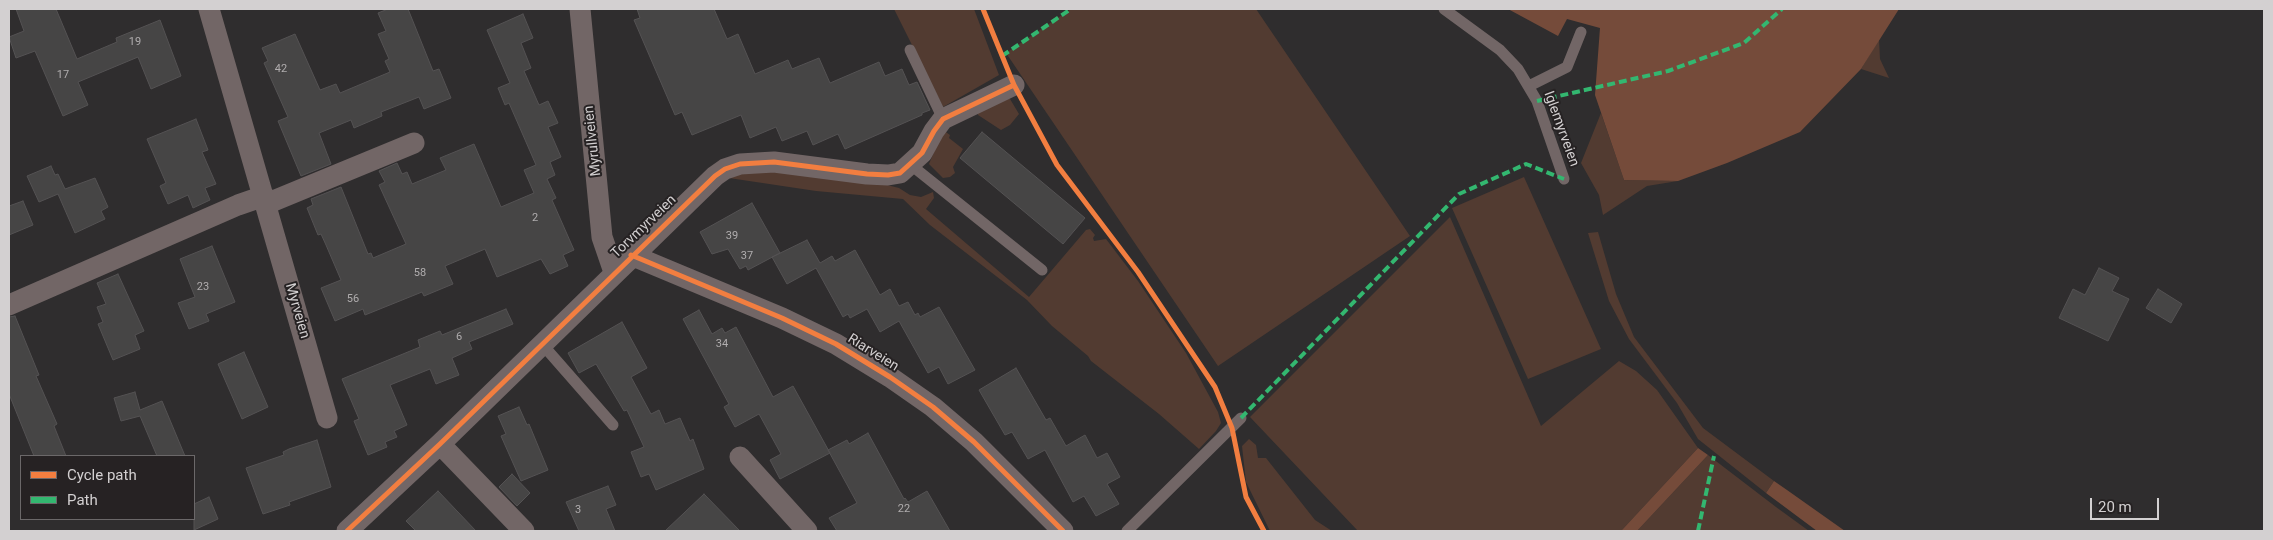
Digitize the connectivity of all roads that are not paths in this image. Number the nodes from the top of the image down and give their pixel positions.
1 (209, 9) edge
2 (580, 9) edge
3 (1444, 9) edge
4 (1581, 32) dead end
5 (910, 50) dead end
6 (1014, 84) dead end
7 (1529, 86) junction
8 (943, 119) junction
9 (414, 143) dead end
10 (910, 165) junction
11 (1564, 179) dead end
12 (265, 200) junction
13 (631, 256) junction
14 (1042, 270) dead end
15 (614, 272) junction
16 (9, 305) edge
17 (542, 344) junction
18 (327, 418) dead end
19 (1241, 418) dead end
20 (613, 425) dead end
21 (440, 444) junction
22 (740, 457) dead end
23 (347, 531) edge
24 (524, 531) edge
25 (806, 531) edge
26 (1063, 531) edge
27 (1127, 531) edge

1 - 12 street, Myrveien
2 - 15 street, Myrullveien
3 - 7 lane, Iglemyrveien
4 - 7 lane
5 - 8 lane
6 - 8 street
7 - 11 lane, Iglemyrveien
8 - 10 street, Torvmyrveien
9 - 12 street
10 - 13 street, Torvmyrveien
10 - 14 lane
12 - 16 street
12 - 18 street, Myrveien
13 - 15 street, Torvmyrveien
13 - 26 street, Riarveien
15 - 17 street, Torvmyrveien
17 - 20 lane
17 - 21 street, Torvmyrveien
19 - 27 lane
21 - 23 street, Torvmyrveien
21 - 24 street
22 - 25 street

